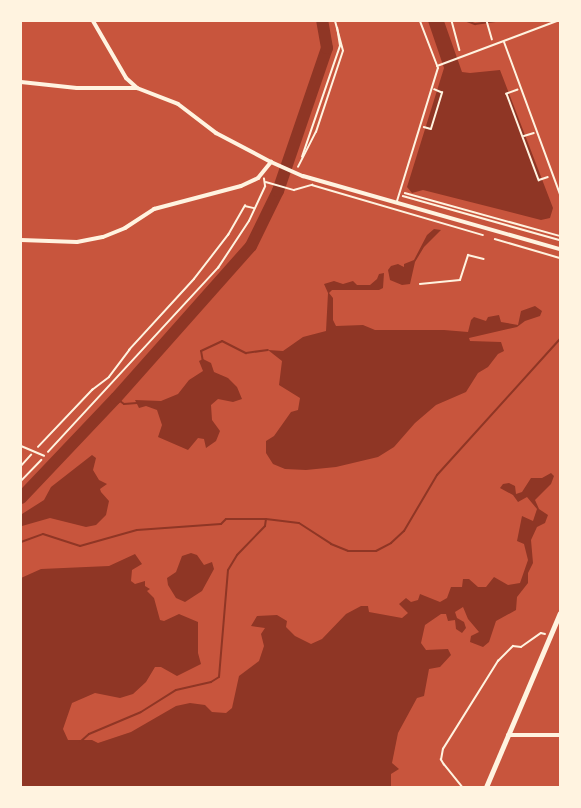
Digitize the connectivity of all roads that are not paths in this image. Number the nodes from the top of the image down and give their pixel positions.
1 (93, 21) edge
2 (420, 21) edge
3 (544, 21) edge
4 (557, 21) edge
5 (545, 25) junction
6 (504, 42) junction
7 (437, 66) junction
8 (21, 82) edge
9 (137, 88) junction
10 (274, 164) junction
11 (560, 194) edge
12 (396, 203) junction
13 (21, 240) edge
14 (560, 249) edge
15 (21, 446) edge
16 (44, 456) road end
17 (560, 613) edge
18 (508, 735) junction
19 (560, 735) edge
20 (486, 787) edge

1 - 9 street
2 - 7 lane
3 - 5 lane
4 - 5 lane
5 - 6 lane
6 - 7 lane
6 - 11 lane
7 - 12 lane
8 - 9 street
9 - 10 street
10 - 12 street
10 - 13 street
12 - 14 street
15 - 16 lane
17 - 18 street
18 - 19 street
18 - 20 street

